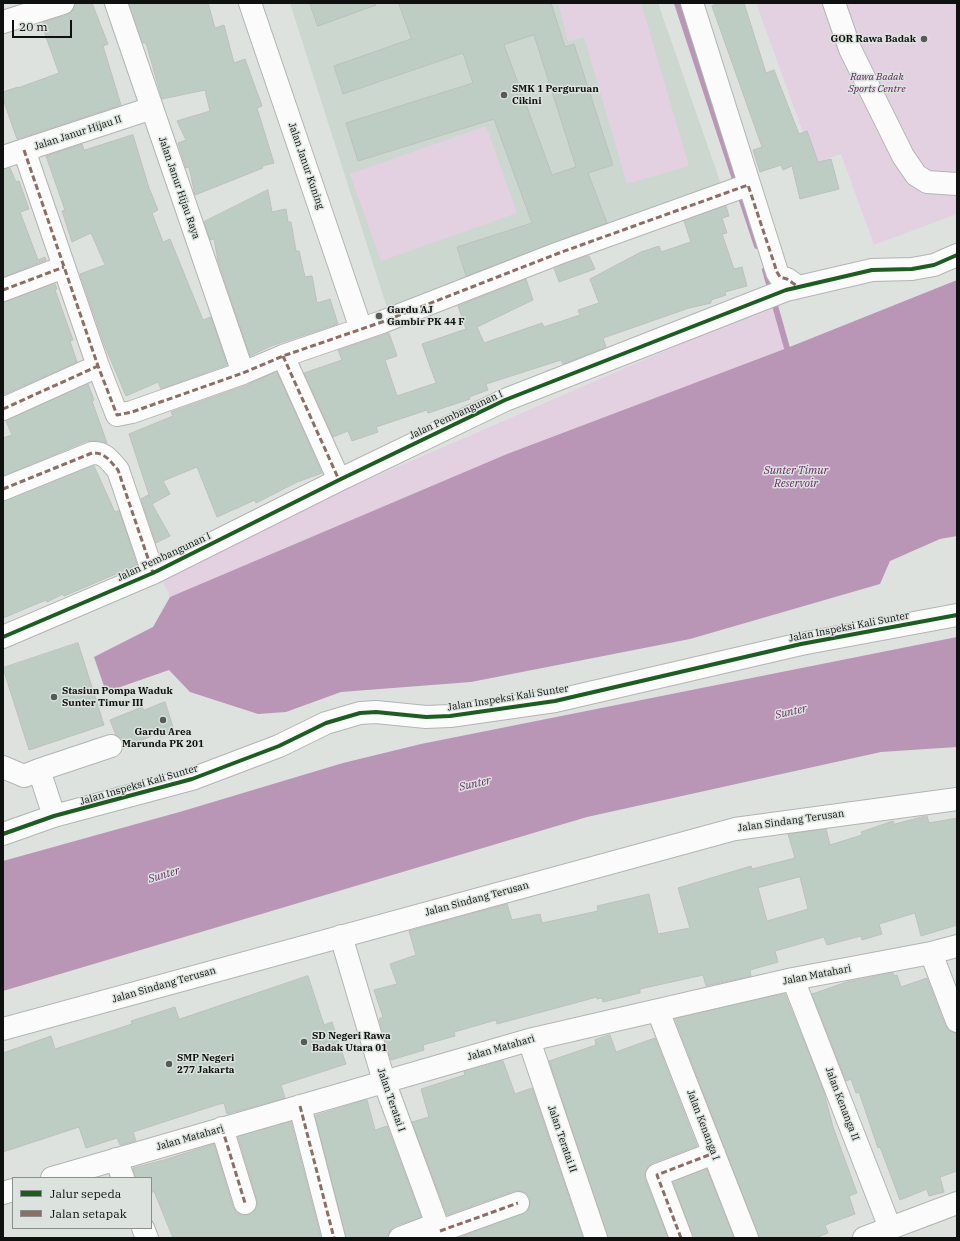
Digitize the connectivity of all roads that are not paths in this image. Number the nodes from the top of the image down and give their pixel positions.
1 (63, 3) edge
2 (116, 3) edge
3 (250, 3) edge
4 (692, 3) edge
5 (834, 3) edge
6 (3, 22) edge
7 (152, 108) junction
8 (24, 150) junction
9 (3, 157) edge
10 (957, 184) edge
11 (741, 187) junction
12 (957, 255) edge
13 (64, 267) junction
14 (792, 288) junction
15 (3, 290) edge
16 (361, 329) junction
17 (283, 356) junction
18 (98, 366) junction
19 (243, 373) junction
20 (3, 409) edge
21 (339, 480) junction
22 (3, 489) edge
23 (153, 573) junction
24 (957, 615) edge
25 (3, 637) edge
26 (111, 746) dead end
27 (3, 767) edge
28 (39, 770) junction
29 (957, 799) edge
30 (54, 816) junction
31 (3, 834) edge
32 (341, 936) junction
33 (957, 946) edge
34 (931, 953) junction
35 (793, 979) junction
36 (658, 1011) junction
37 (957, 1022) edge
38 (3, 1029) edge
39 (529, 1040) junction
40 (384, 1081) junction
41 (300, 1106) junction
42 (222, 1128) junction
43 (714, 1153) junction
44 (120, 1168) edge
45 (59, 1177) edge
46 (245, 1203) dead end
47 (518, 1203) dead end
48 (957, 1203) edge
49 (890, 1228) junction
50 (440, 1231) edge
51 (334, 1238) edge
52 (400, 1238) edge
53 (596, 1238) edge
54 (681, 1238) edge
55 (747, 1238) edge
56 (864, 1238) edge

1 - 6 street
2 - 7 street, Jalan Janur Hijau Raya
3 - 16 street, Jalan Janur Kuning
4 - 11 street
5 - 10 street
7 - 8 street, Jalan Janur Hijau II
7 - 19 street, Jalan Janur Hijau Raya
8 - 9 street, Jalan Janur Hijau II
8 - 13 street
11 - 14 street
11 - 16 street
12 - 14 street, Jalan Pembangunan I
13 - 15 street
13 - 18 street
14 - 21 street, Jalan Pembangunan I
16 - 17 street
17 - 19 street
17 - 21 street
18 - 19 street
18 - 20 street
21 - 23 street, Jalan Pembangunan I
22 - 23 street
23 - 25 street, Jalan Pembangunan I
24 - 30 street, Jalan Inspeksi Kali Sunter
26 - 28 street
27 - 28 street
28 - 30 street
29 - 32 street, Jalan Sindang Terusan
30 - 31 street, Jalan Inspeksi Kali Sunter
32 - 38 street, Jalan Sindang Terusan
32 - 40 street, Jalan Teratai I
33 - 34 street, Jalan Matahari
34 - 35 street, Jalan Matahari
34 - 37 street
35 - 36 street, Jalan Matahari
35 - 49 street, Jalan Kenanga II
36 - 39 street, Jalan Matahari
36 - 43 street, Jalan Kenanga I
39 - 40 street, Jalan Matahari
39 - 53 street, Jalan Teratai II
40 - 41 street, Jalan Matahari
40 - 50 street, Jalan Teratai I
41 - 42 street, Jalan Matahari
41 - 51 street
42 - 44 street, Jalan Matahari
42 - 46 street
43 - 54 street
43 - 55 street, Jalan Kenanga I
44 - 45 street, Jalan Matahari
47 - 50 street
48 - 49 street
49 - 56 street
50 - 52 street

